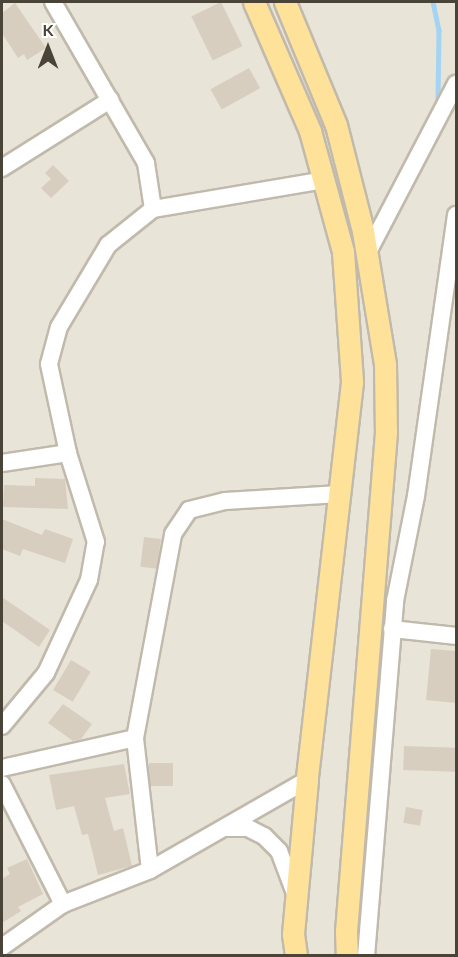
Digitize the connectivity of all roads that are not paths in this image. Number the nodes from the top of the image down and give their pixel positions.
1 (53, 2) edge
2 (254, 2) edge
3 (285, 2) edge
4 (456, 84) edge
5 (110, 100) junction
6 (2, 168) edge
7 (324, 180) junction
8 (153, 209) junction
9 (456, 215) edge
10 (367, 254) junction
11 (68, 453) junction
12 (2, 463) edge
13 (340, 494) junction
14 (392, 630) junction
15 (456, 636) edge
16 (2, 726) edge
17 (135, 738) junction
18 (2, 768) edge
19 (307, 780) junction
20 (2, 784) edge
21 (226, 828) junction
22 (150, 870) junction
23 (296, 899) junction
24 (63, 904) junction
25 (292, 934) junction
26 (3, 943) edge
27 (284, 956) edge
28 (296, 956) edge
29 (347, 956) edge
30 (366, 956) edge

1 - 5 street
2 - 7 main road
3 - 10 main road
4 - 10 street
5 - 6 street
5 - 8 street
7 - 8 street
7 - 13 main road
8 - 11 street
9 - 14 street
10 - 29 main road
11 - 12 street
11 - 16 street
13 - 17 street
13 - 19 main road
14 - 15 street
14 - 30 street
17 - 18 street
17 - 22 street
19 - 21 street
19 - 23 main road
20 - 24 street
21 - 22 street
21 - 23 street
22 - 24 street
23 - 25 main road
24 - 26 street
25 - 27 main road
25 - 28 main road

